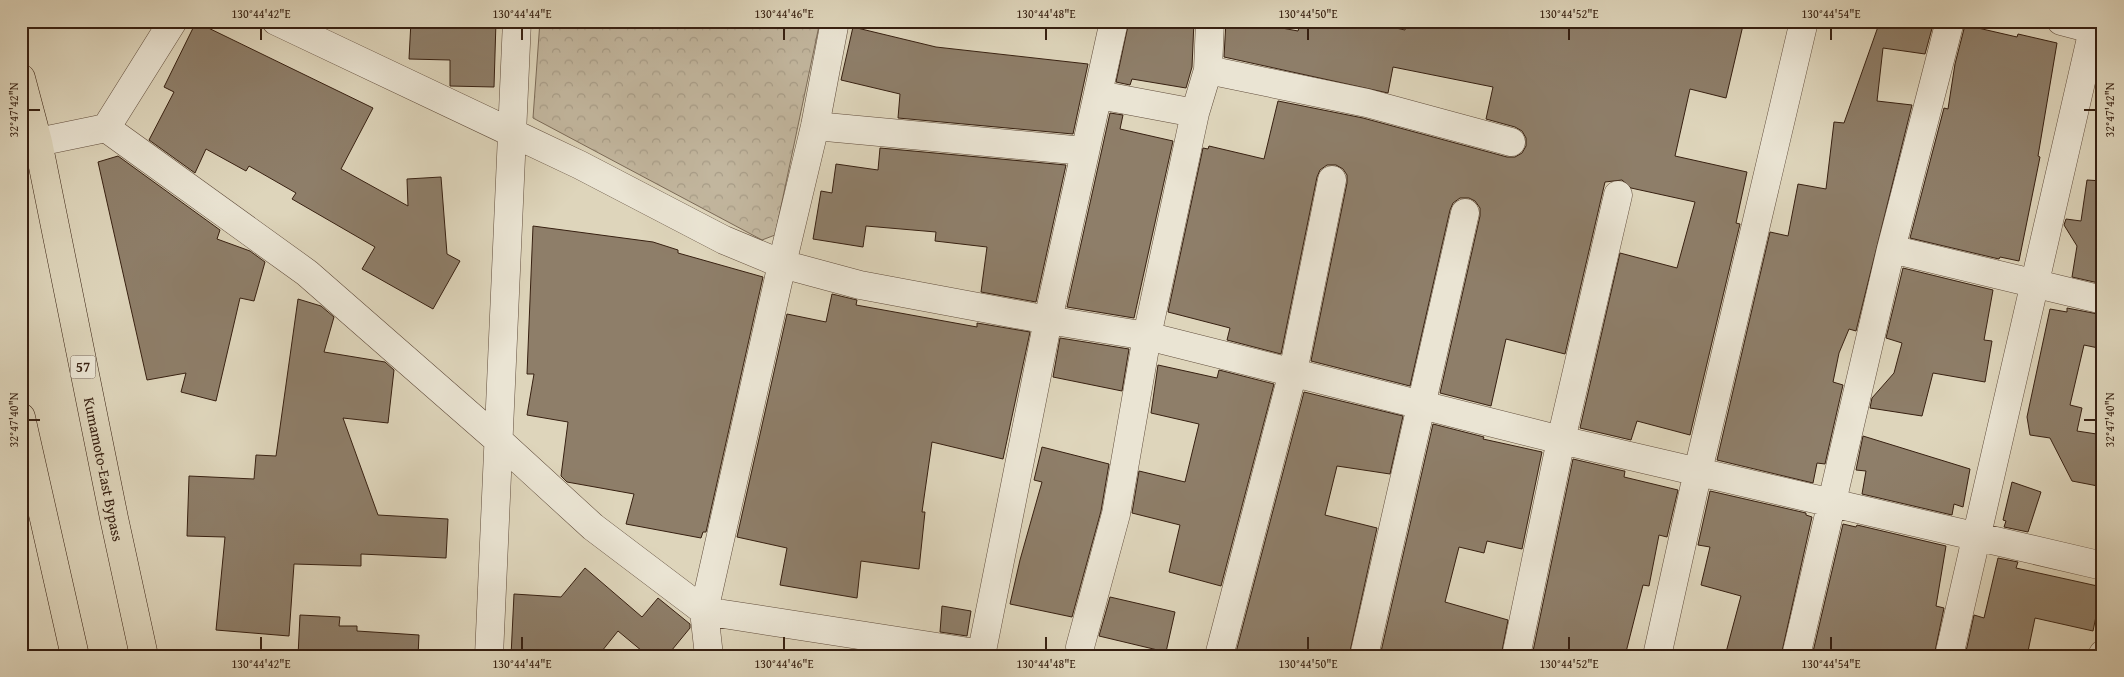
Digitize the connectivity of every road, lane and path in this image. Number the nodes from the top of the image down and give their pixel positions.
1 (173, 21) edge
2 (276, 21) edge
3 (517, 21) edge
4 (835, 21) edge
5 (1114, 21) edge
6 (1210, 21) edge
7 (1804, 21) edge
8 (1950, 21) edge
9 (2061, 21) edge
10 (2097, 27) edge
11 (1208, 70) junction
12 (21, 78) edge
13 (1099, 95) junction
14 (1196, 113) junction
15 (815, 126) junction
16 (106, 128) junction
17 (510, 132) junction
18 (38, 142) junction
19 (1511, 142) dead end
20 (1084, 151) junction
21 (1332, 180) dead end
22 (1618, 195) dead end
23 (1465, 213) dead end
24 (1891, 249) junction
25 (782, 264) junction
26 (2035, 284) junction
27 (2103, 300) edge
28 (1048, 320) junction
29 (1147, 336) junction
30 (1292, 372) junction
31 (1423, 405) junction
32 (21, 417) edge
33 (498, 440) junction
34 (1561, 440) junction
35 (1698, 472) junction
36 (1832, 504) junction
37 (1978, 536) junction
38 (2103, 566) edge
39 (704, 611) junction
40 (1080, 647) dead end
41 (981, 655) edge
42 (75, 656) edge
43 (144, 656) edge
44 (489, 656) edge
45 (709, 656) edge
46 (1219, 656) edge
47 (1364, 656) edge
48 (1516, 656) edge
49 (1657, 656) edge
50 (1796, 656) edge
51 (1949, 656) edge

1 - 16 street
2 - 17 street
3 - 17 street
4 - 15 street
5 - 13 street
6 - 11 street
7 - 35 street
8 - 24 street
9 - 10 street
10 - 26 street
11 - 14 street
11 - 19 street
12 - 18 highway, Kumamoto-East Bypass / 57
13 - 14 street
13 - 20 street
14 - 29 street
15 - 20 street
15 - 25 street
16 - 18 street
16 - 33 street
17 - 25 street
17 - 33 street
18 - 43 highway, Kumamoto-East Bypass / 57
20 - 28 street
21 - 30 street
22 - 34 street
23 - 31 street
24 - 26 street
24 - 36 street
25 - 28 street
25 - 39 street
26 - 27 street
26 - 37 street
28 - 29 street
28 - 41 street
29 - 30 street
29 - 40 street
30 - 31 street
30 - 46 street
31 - 34 street
31 - 47 street
32 - 42 highway
33 - 39 street
33 - 44 street
34 - 35 street
34 - 48 street
35 - 36 street
35 - 49 street
36 - 37 street
36 - 50 street
37 - 38 street
37 - 51 street
39 - 41 street
39 - 45 street

